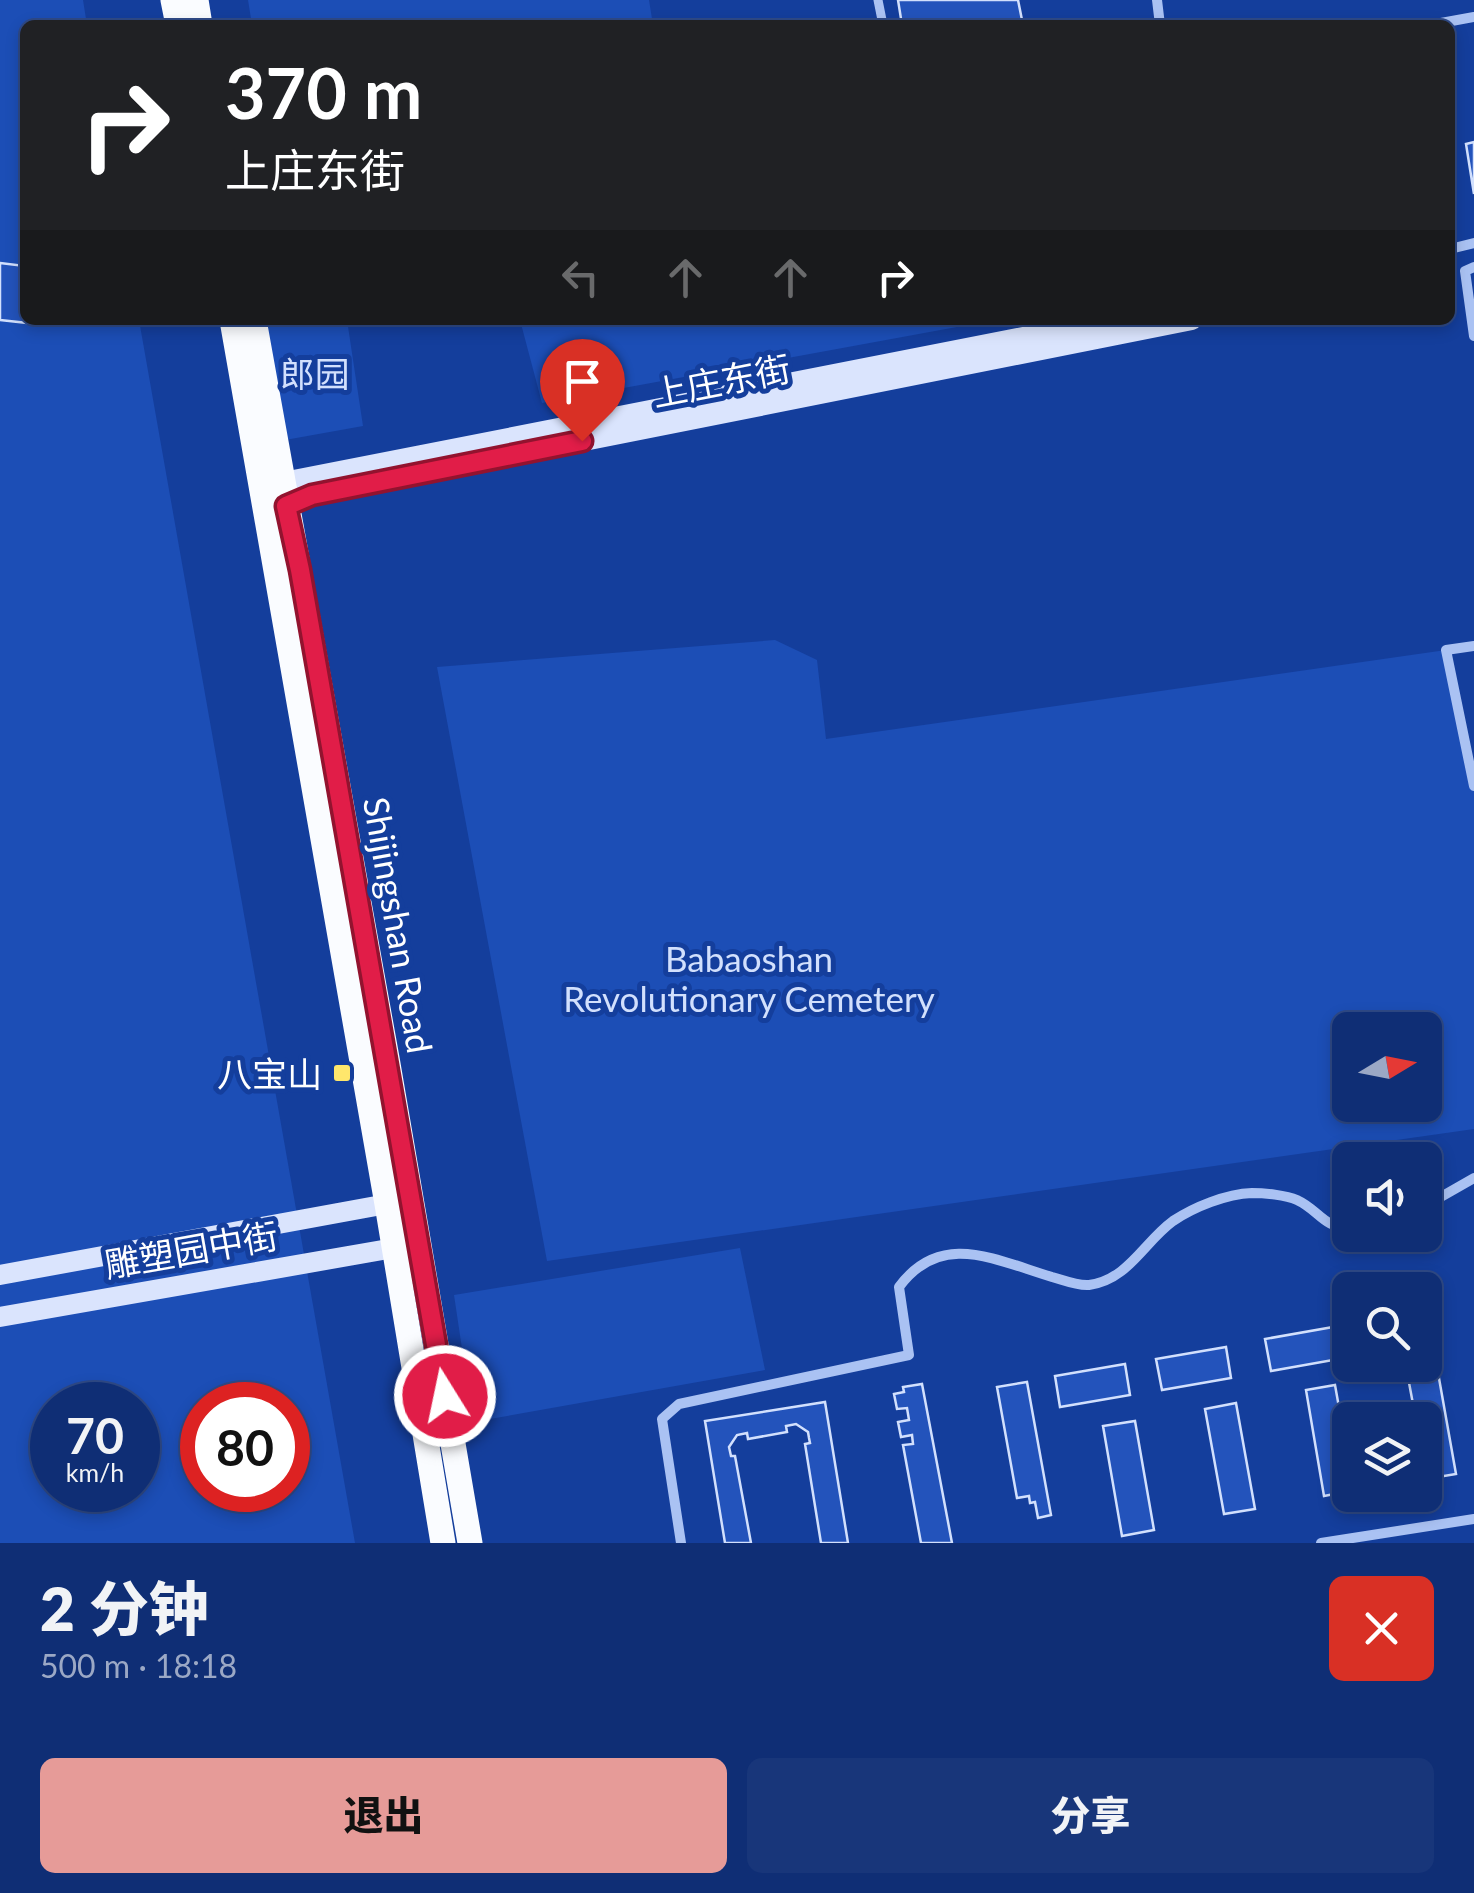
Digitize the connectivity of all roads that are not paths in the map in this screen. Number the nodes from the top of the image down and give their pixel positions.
1 (1474, 267) edge
2 (233, 325) edge
3 (255, 325) edge
4 (1086, 325) edge
5 (1167, 325) edge
6 (1474, 336) edge
7 (273, 496) junction
8 (1474, 646) edge
9 (1474, 786) edge
10 (1474, 1178) edge
11 (1442, 1196) edge
12 (387, 1204) junction
13 (1332, 1226) edge
14 (394, 1248) junction
15 (0, 1275) edge
16 (0, 1317) edge
17 (1474, 1518) edge
18 (443, 1543) edge
19 (470, 1543) edge
20 (682, 1543) edge
21 (1321, 1543) edge

1 - 6 street
2 - 7 highway, Shijingshan Road
3 - 7 highway, Shijingshan Road
4 - 7 main road, 上庄东街
5 - 7 main road, 上庄东街
7 - 12 highway, Shijingshan Road
7 - 19 highway, Shijingshan Road
8 - 9 street
10 - 11 street
12 - 14 highway, Shijingshan Road
12 - 15 main road, 雕塑园中街
13 - 20 street
14 - 16 main road, 雕塑园中街
14 - 18 highway, Shijingshan Road
17 - 21 street

